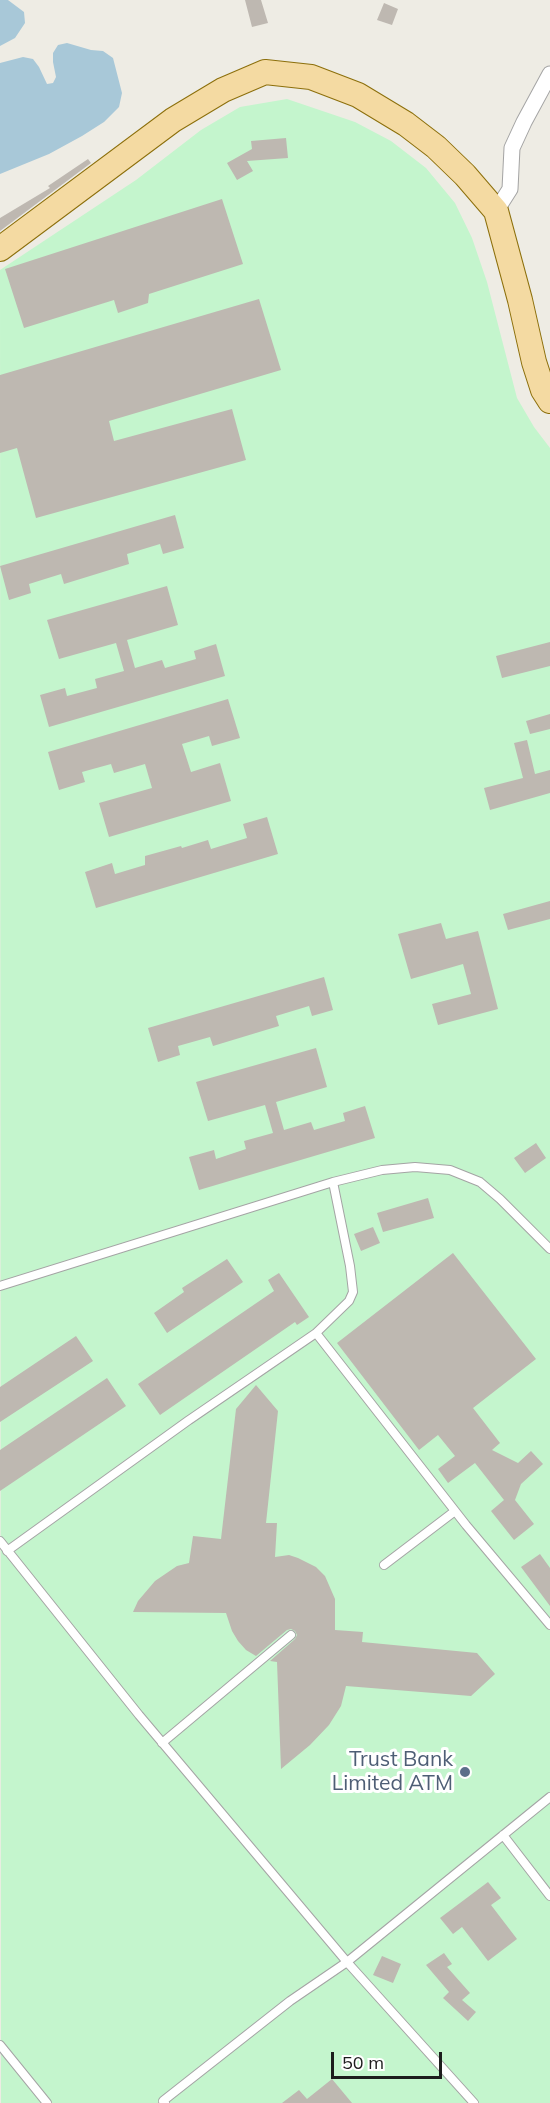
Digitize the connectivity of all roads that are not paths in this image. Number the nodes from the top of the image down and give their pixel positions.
1 (550, 74) edge
2 (496, 211) junction
3 (0, 249) edge
4 (550, 401) edge
5 (333, 1182) junction
6 (550, 1249) edge
7 (0, 1286) edge
8 (316, 1333) junction
9 (455, 1511) junction
10 (0, 1541) edge
11 (7, 1551) junction
12 (384, 1565) dead end
13 (550, 1625) edge
14 (291, 1635) dead end
15 (162, 1743) junction
16 (550, 1797) edge
17 (503, 1835) junction
18 (550, 1896) edge
19 (347, 1962) junction
20 (0, 2045) edge
21 (163, 2102) edge
22 (47, 2103) edge
23 (474, 2103) edge

1 - 2 street
2 - 3 main road
2 - 4 main road
5 - 6 lane
5 - 7 lane
5 - 8 lane
8 - 9 lane
8 - 11 lane
9 - 12 lane
9 - 13 lane
10 - 11 lane
11 - 15 lane
14 - 15 lane
15 - 19 lane
16 - 17 lane
17 - 18 lane
17 - 19 lane
19 - 21 lane
19 - 23 lane
20 - 22 lane

